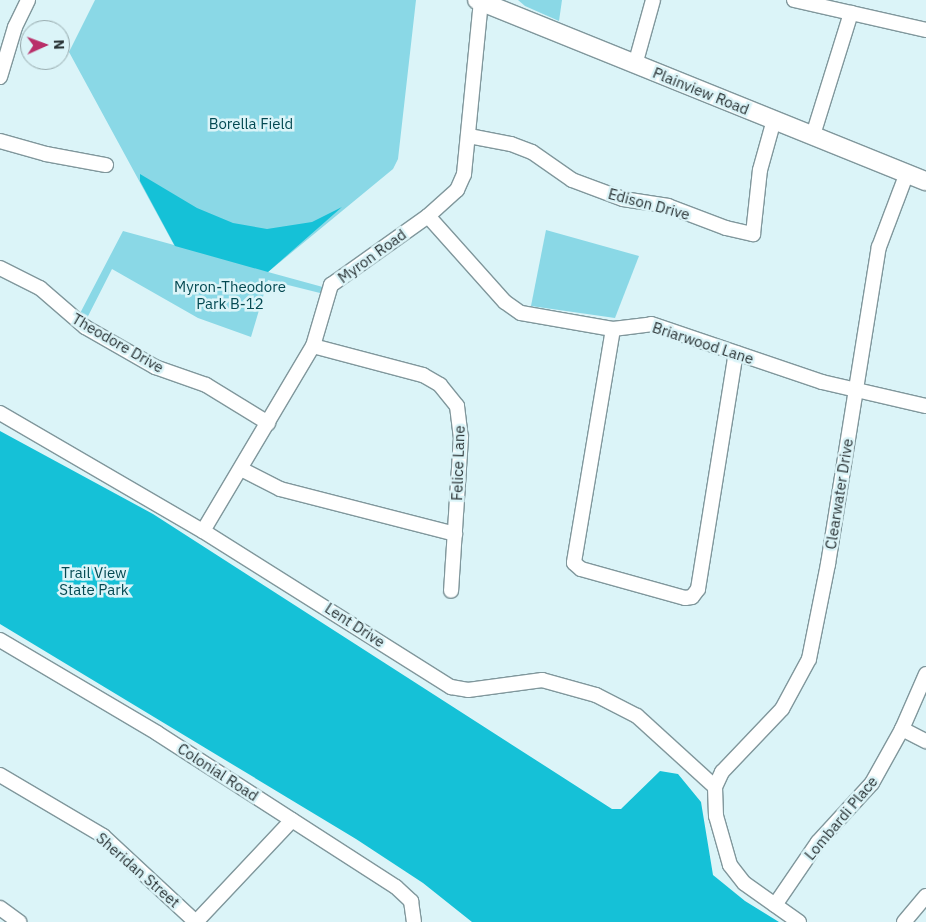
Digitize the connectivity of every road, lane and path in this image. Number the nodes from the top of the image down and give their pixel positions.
1 (28, 0) edge
2 (652, 0) edge
3 (794, 0) edge
4 (479, 1) edge
5 (852, 13) junction
6 (926, 30) edge
7 (635, 65) junction
8 (0, 77) edge
9 (774, 120) junction
10 (813, 135) junction
11 (469, 136) junction
12 (0, 141) edge
13 (106, 165) dead end
14 (908, 173) junction
15 (926, 181) edge
16 (428, 216) junction
17 (0, 268) edge
18 (613, 329) junction
19 (314, 346) junction
20 (736, 353) junction
21 (856, 389) junction
22 (926, 406) edge
23 (0, 413) edge
24 (268, 422) junction
25 (241, 469) junction
26 (203, 531) junction
27 (455, 534) junction
28 (451, 591) dead end
29 (0, 640) edge
30 (926, 674) edge
31 (902, 728) junction
32 (926, 740) edge
33 (0, 775) edge
34 (715, 787) junction
35 (292, 820) junction
36 (926, 896) edge
37 (776, 905) junction
38 (0, 908) edge
39 (19, 922) edge
40 (196, 922) edge
41 (414, 922) edge
42 (799, 922) edge
43 (904, 922) edge

1 - 8 street
2 - 7 street
3 - 5 street
4 - 7 main road, Plainview Road
4 - 11 street, Myron Road
5 - 6 street
5 - 10 street
7 - 9 main road, Plainview Road
9 - 10 main road, Plainview Road
9 - 11 street, Edison Drive
10 - 14 main road, Plainview Road
11 - 16 street, Myron Road
12 - 13 street
14 - 15 main road, Plainview Road
14 - 21 street, Clearwater Drive
16 - 18 street, Briarwood Lane
16 - 19 street, Myron Road
17 - 24 street, Theodore Drive
18 - 20 street, Briarwood Lane
18 - 20 street
19 - 24 street, Myron Road
19 - 27 street, Felice Lane
20 - 21 street, Briarwood Lane
21 - 22 street, Briarwood Lane
21 - 34 street, Clearwater Drive
23 - 26 street, Lent Drive
24 - 25 street, Myron Road
25 - 26 street, Myron Road
25 - 27 street
26 - 34 street, Lent Drive
27 - 28 street, Felice Lane
29 - 35 street, Colonial Road
30 - 31 street, Lombardi Place
31 - 32 street
31 - 37 street, Lombardi Place
33 - 40 street, Sheridan Street
34 - 37 street
35 - 40 street
35 - 41 street, Colonial Road
36 - 43 street
37 - 42 street
38 - 39 street

